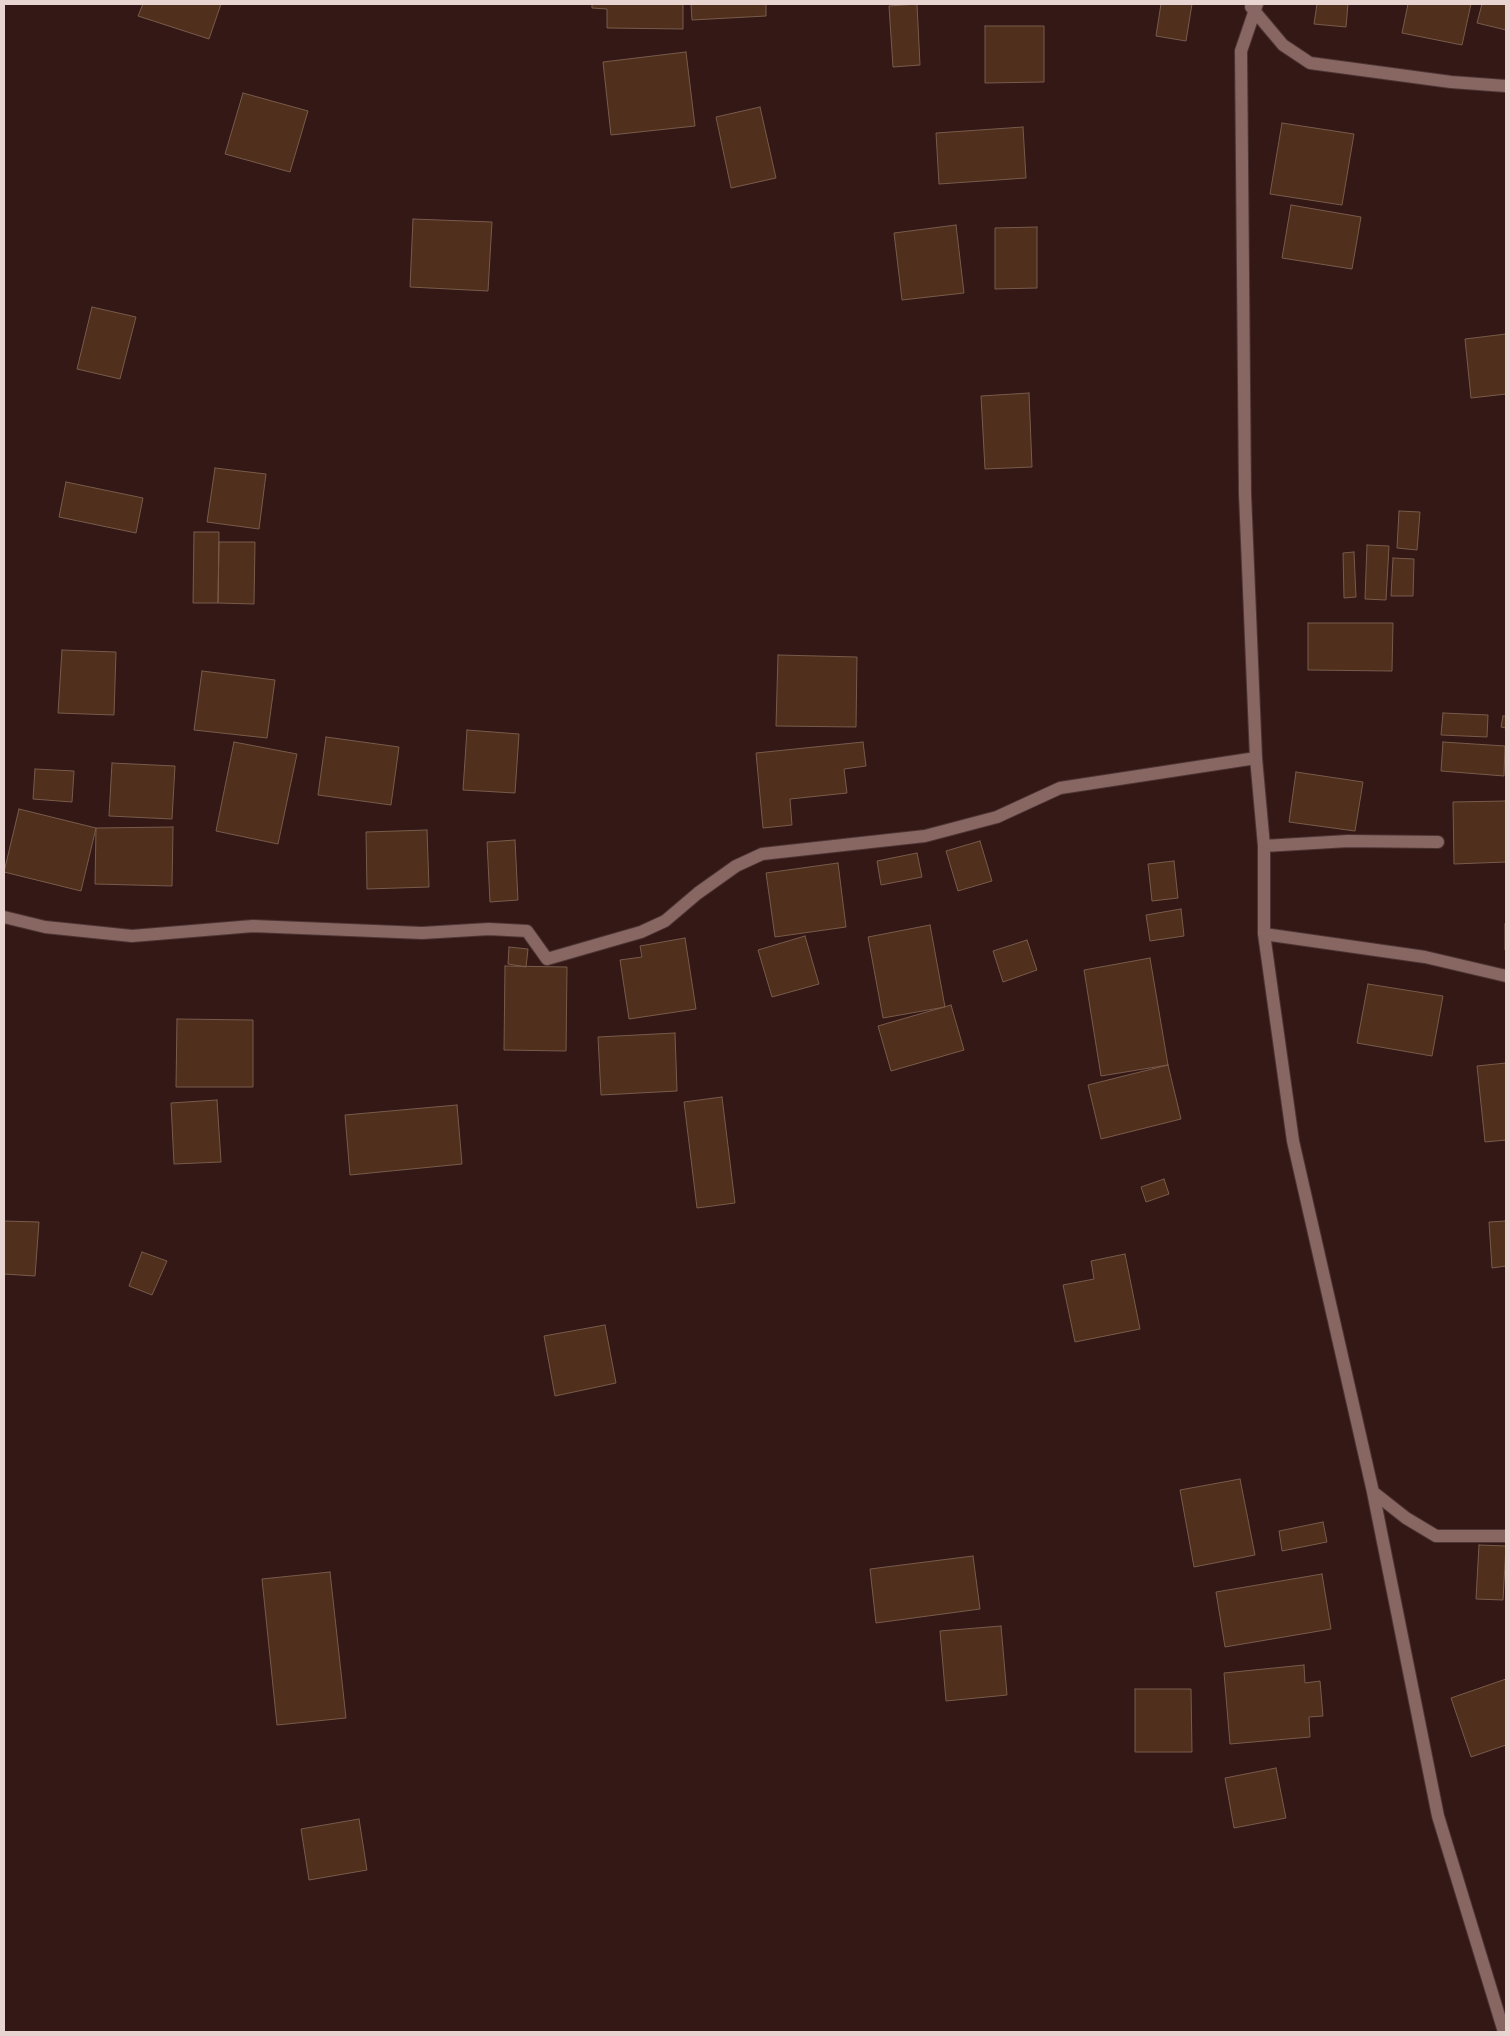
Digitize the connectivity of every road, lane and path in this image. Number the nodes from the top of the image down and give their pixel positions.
1 (1254, 7) edge
2 (1506, 86) edge
3 (1256, 758) junction
4 (1438, 842) dead end
5 (1264, 846) junction
6 (4, 917) edge
7 (1264, 934) junction
8 (1506, 976) edge
9 (1373, 1492) junction
10 (1506, 1536) edge
11 (1504, 2032) edge

1 - 2 street
1 - 3 street
3 - 5 street
3 - 6 street
4 - 5 street
5 - 7 street
7 - 8 street
7 - 9 street
9 - 10 street
9 - 11 street

